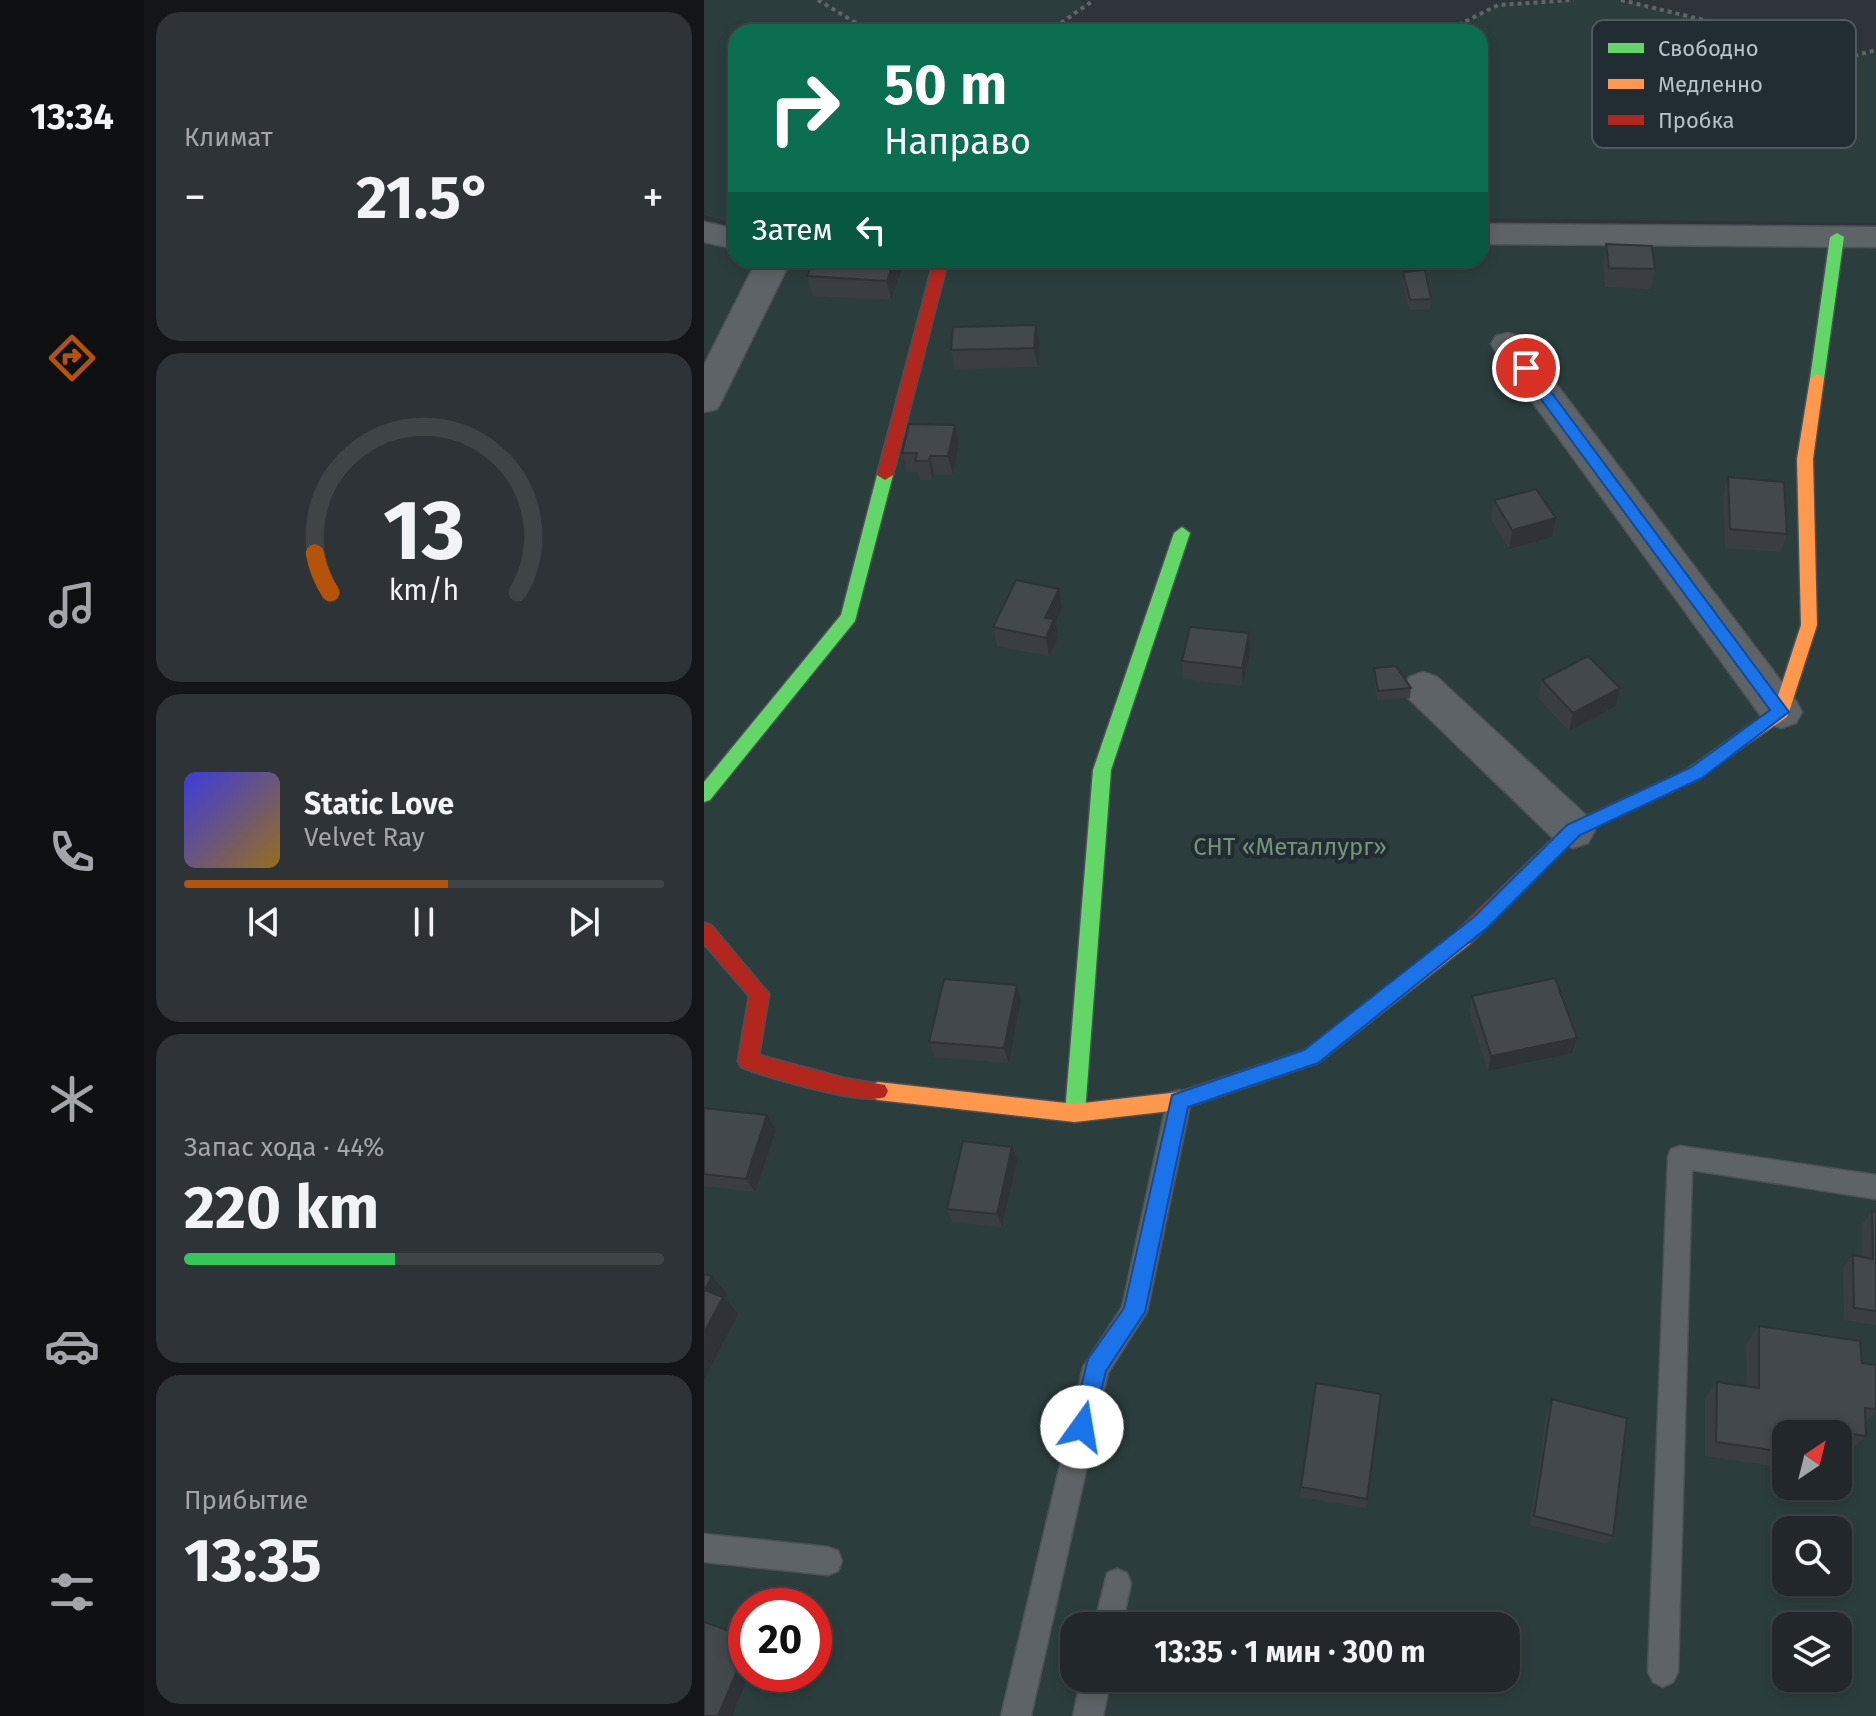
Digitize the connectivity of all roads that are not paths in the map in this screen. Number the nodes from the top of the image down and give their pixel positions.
1 (704, 232) edge
2 (1488, 234) edge
3 (728, 237) edge
4 (1837, 237) junction
5 (1876, 237) edge
6 (770, 268) edge
7 (939, 268) edge
8 (1508, 344) dead end
9 (704, 400) edge
10 (1182, 533) dead end
11 (1423, 688) dead end
12 (1781, 712) junction
13 (704, 795) edge
14 (1573, 830) junction
15 (704, 931) edge
16 (1179, 1101) junction
17 (1075, 1113) junction
18 (1876, 1187) edge
19 (704, 1548) edge
20 (828, 1561) dead end
21 (1117, 1583) dead end
22 (1111, 1612) edge
23 (1663, 1672) dead end
24 (1093, 1692) edge
25 (1016, 1716) edge
26 (1088, 1716) edge

1 - 3 street
2 - 4 street
4 - 5 street
4 - 12 street
6 - 9 street
7 - 13 street
8 - 12 street
10 - 17 street
11 - 14 street
12 - 14 street
14 - 16 street
15 - 17 street
16 - 17 street
16 - 25 lane
18 - 23 lane
19 - 20 lane
21 - 22 lane
24 - 26 lane

